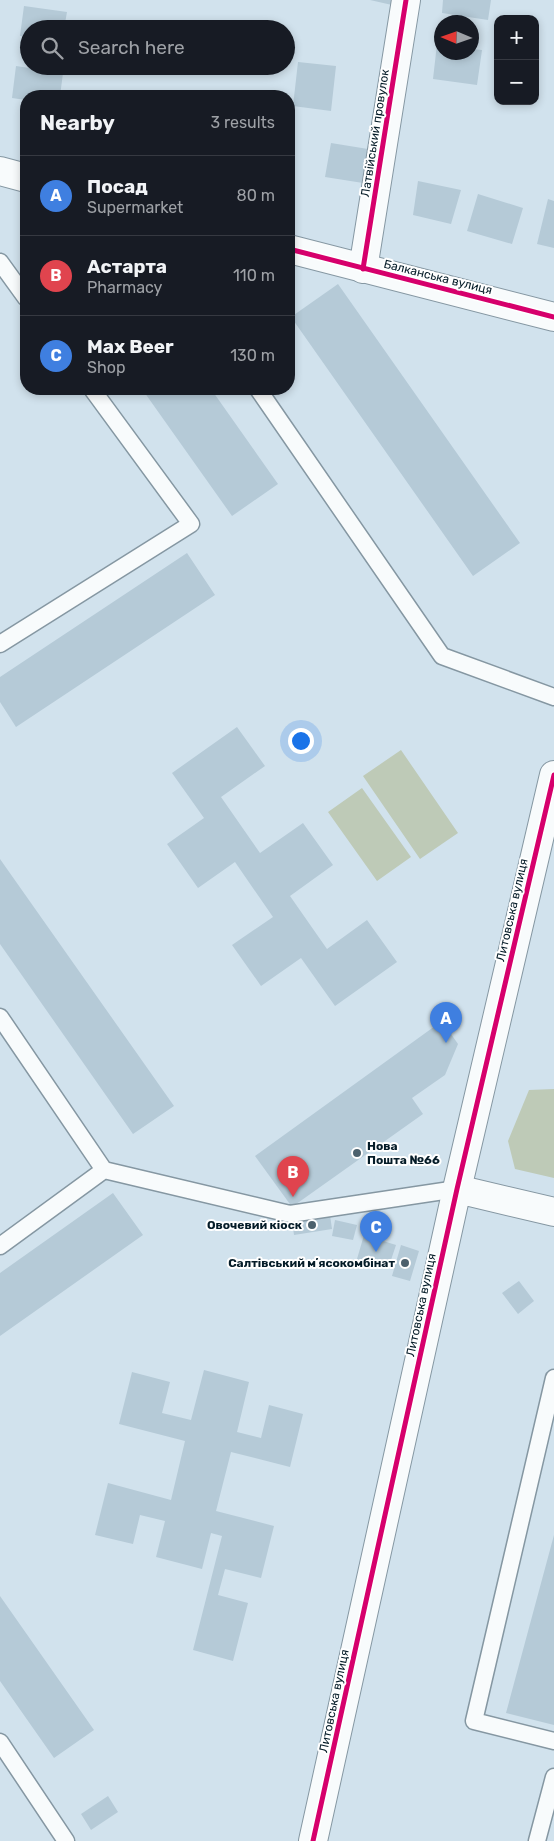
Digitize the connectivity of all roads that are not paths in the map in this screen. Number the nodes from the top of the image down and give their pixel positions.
1 (406, 0) edge
2 (0, 170) edge
3 (20, 176) edge
4 (295, 251) edge
5 (0, 262) edge
6 (363, 269) junction
7 (20, 290) edge
8 (554, 317) edge
9 (96, 395) edge
10 (262, 395) edge
11 (0, 644) edge
12 (554, 697) edge
13 (554, 775) edge
14 (0, 1017) edge
15 (104, 1170) junction
16 (457, 1189) junction
17 (554, 1212) edge
18 (0, 1246) edge
19 (554, 1378) edge
20 (554, 1741) edge
21 (2, 1750) edge
22 (554, 1777) edge
23 (66, 1841) edge
24 (313, 1841) edge
25 (537, 1841) edge

1 - 6 street, Латвійський провулок
2 - 3 street
4 - 6 street, Балканська вулиця
5 - 7 lane
6 - 8 street, Балканська вулиця
9 - 11 lane
10 - 12 lane
13 - 16 street, Литовська вулиця
14 - 15 lane
15 - 16 lane
15 - 18 lane
16 - 17 street
16 - 24 street, Литовська вулиця
19 - 20 lane
21 - 23 lane
22 - 25 lane

